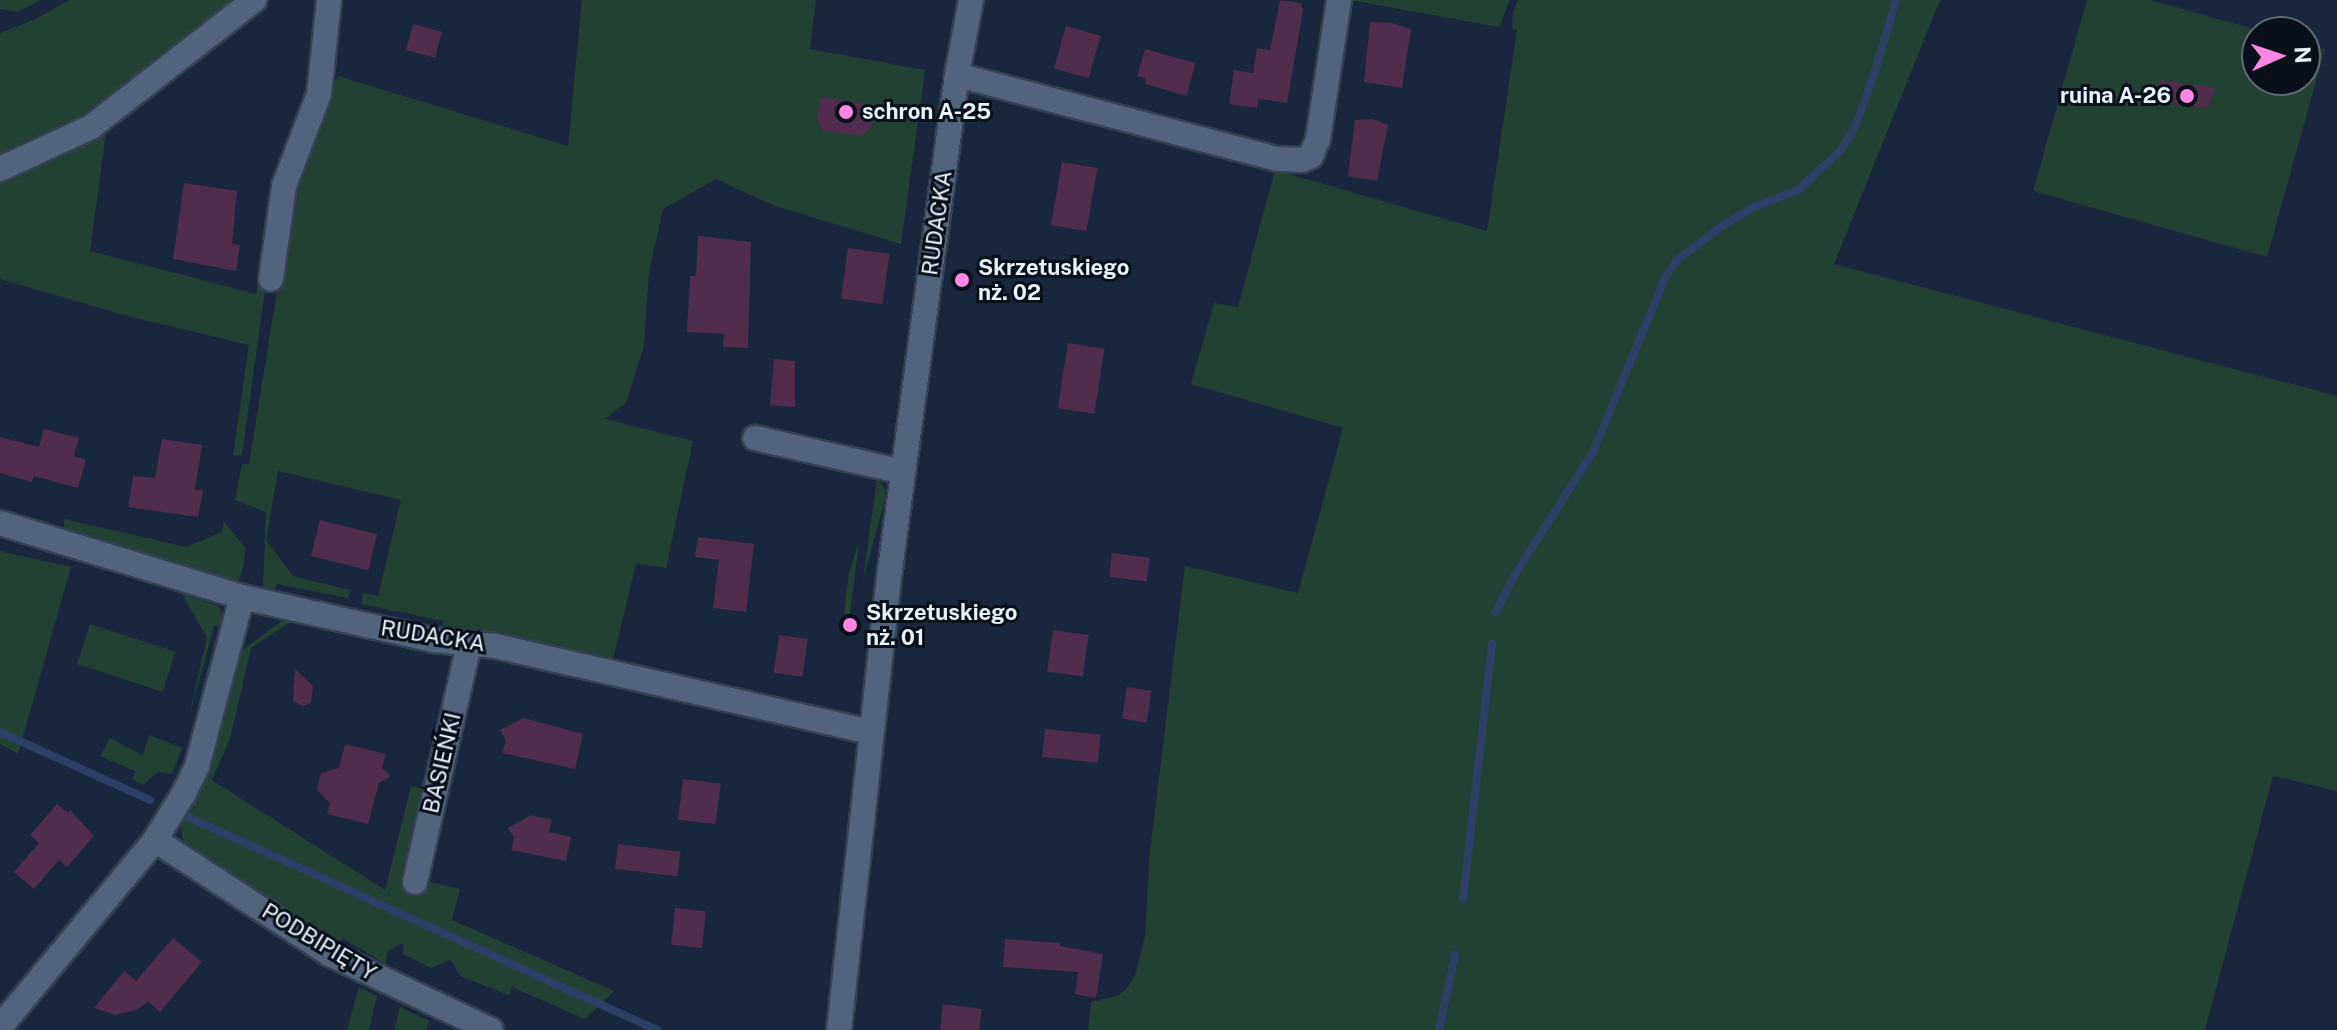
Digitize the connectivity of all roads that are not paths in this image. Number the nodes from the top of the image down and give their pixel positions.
1 (254, 0) edge
2 (329, 0) edge
3 (971, 0) edge
4 (1339, 0) edge
5 (957, 75) junction
6 (0, 169) edge
7 (271, 279) dead end
8 (755, 438) dead end
9 (903, 472) junction
10 (0, 523) edge
11 (242, 597) junction
12 (469, 645) junction
13 (871, 732) junction
14 (155, 840) junction
15 (415, 882) dead end
16 (0, 1027) edge
17 (491, 1030) edge
18 (839, 1030) edge

1 - 6 street
2 - 7 street
3 - 5 street, RUDACKA
4 - 5 street
5 - 9 street, RUDACKA
8 - 9 street
9 - 13 street, RUDACKA
10 - 11 street, RUDACKA
11 - 12 street, RUDACKA
11 - 14 street
12 - 13 street, RUDACKA
12 - 15 street, BASIEŃKI
13 - 18 street, RUDACKA
14 - 16 street
14 - 17 street, PODBIPIĘTY

